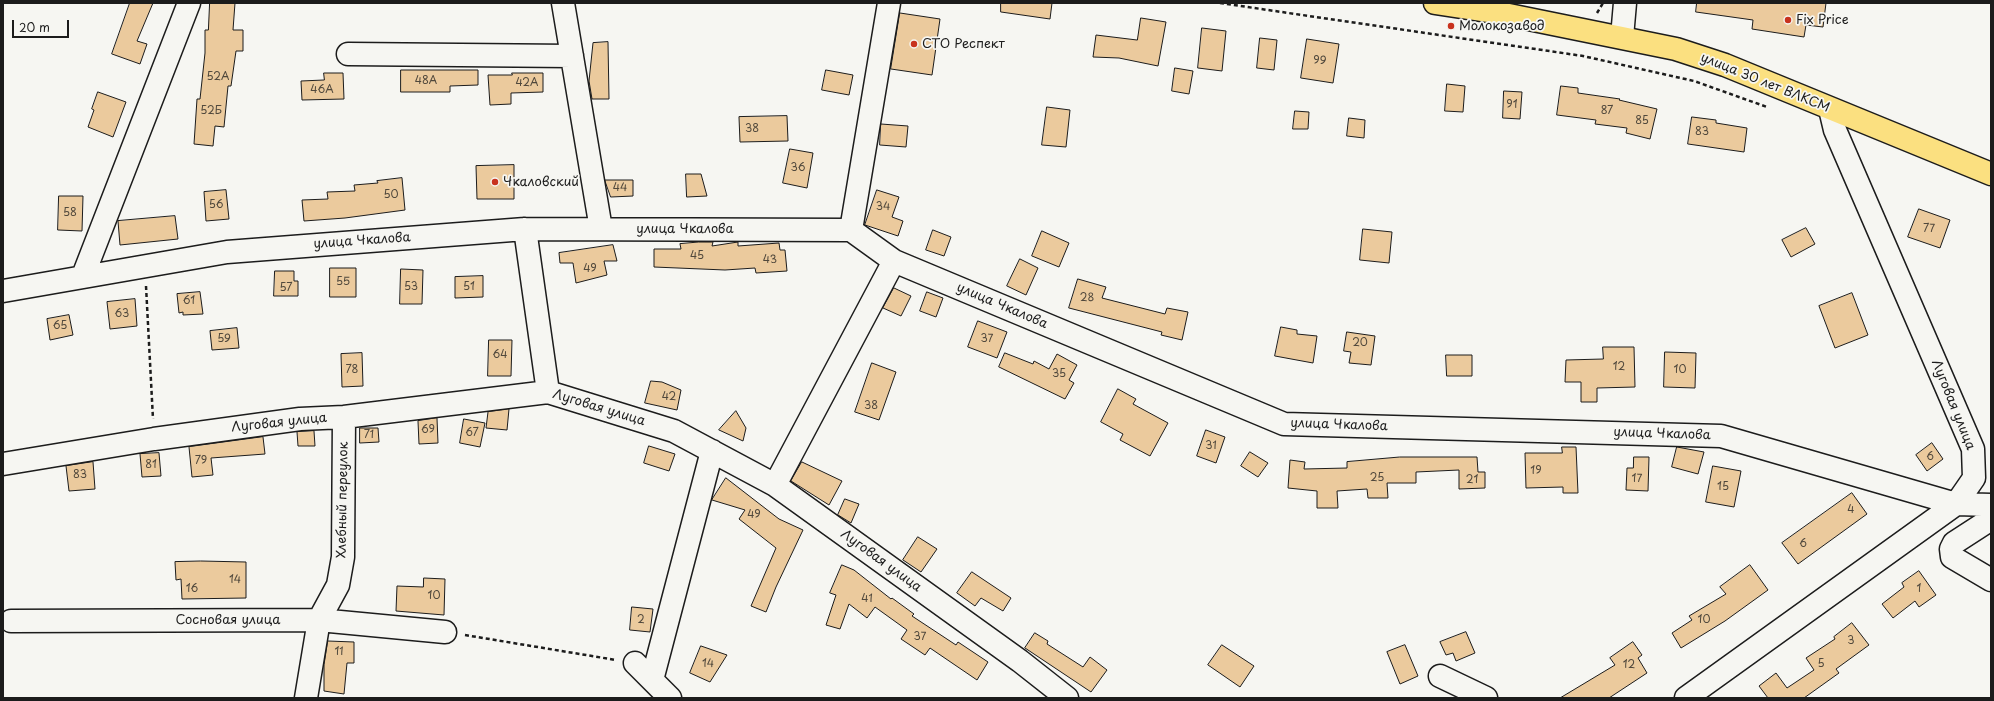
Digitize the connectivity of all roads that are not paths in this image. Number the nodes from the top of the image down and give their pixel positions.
1 (189, 3) edge
2 (563, 3) edge
3 (889, 3) edge
4 (1435, 3) edge
5 (1625, 3) edge
6 (1622, 37) junction
7 (348, 54) dead end
8 (572, 56) junction
9 (1830, 109) junction
10 (1991, 174) edge
11 (525, 229) junction
12 (601, 229) junction
13 (851, 230) junction
14 (894, 261) junction
15 (83, 276) junction
16 (3, 291) edge
17 (548, 392) junction
18 (344, 416) junction
19 (712, 451) junction
20 (3, 464) edge
21 (775, 485) junction
22 (1956, 504) junction
23 (1991, 505) edge
24 (1991, 519) edge
25 (1991, 580) edge
26 (319, 620) junction
27 (11, 621) dead end
28 (445, 632) road end
29 (635, 663) road end
30 (1440, 676) dead end
31 (652, 680) junction
32 (306, 698) edge
33 (670, 698) edge
34 (1067, 698) edge
35 (1486, 698) edge
36 (1686, 698) edge

1 - 15 street
2 - 8 street
3 - 13 street
4 - 6 main road, улица 30 лет ВЛКСМ
5 - 6 street
6 - 9 main road, улица 30 лет ВЛКСМ
7 - 8 street
8 - 12 street
9 - 10 main road, улица 30 лет ВЛКСМ
9 - 22 street, Луговая улица
11 - 12 street, улица Чкалова
11 - 15 street, улица Чкалова
11 - 17 street
12 - 13 street, улица Чкалова
13 - 14 street, улица Чкалова
14 - 21 street
14 - 22 street, улица Чкалова
15 - 16 street, улица Чкалова
17 - 18 street, Луговая улица
17 - 19 street, Луговая улица
18 - 20 street, Луговая улица
18 - 26 street, Хлебный переулок
19 - 21 street, Луговая улица
19 - 31 street
21 - 34 street, Луговая улица
22 - 23 street, улица Чкалова
22 - 36 street, Луговая улица
24 - 25 street
26 - 27 street, Сосновая улица
26 - 28 street, Сосновая улица
26 - 32 street, Хлебный переулок
29 - 31 street
30 - 35 street
31 - 33 street

